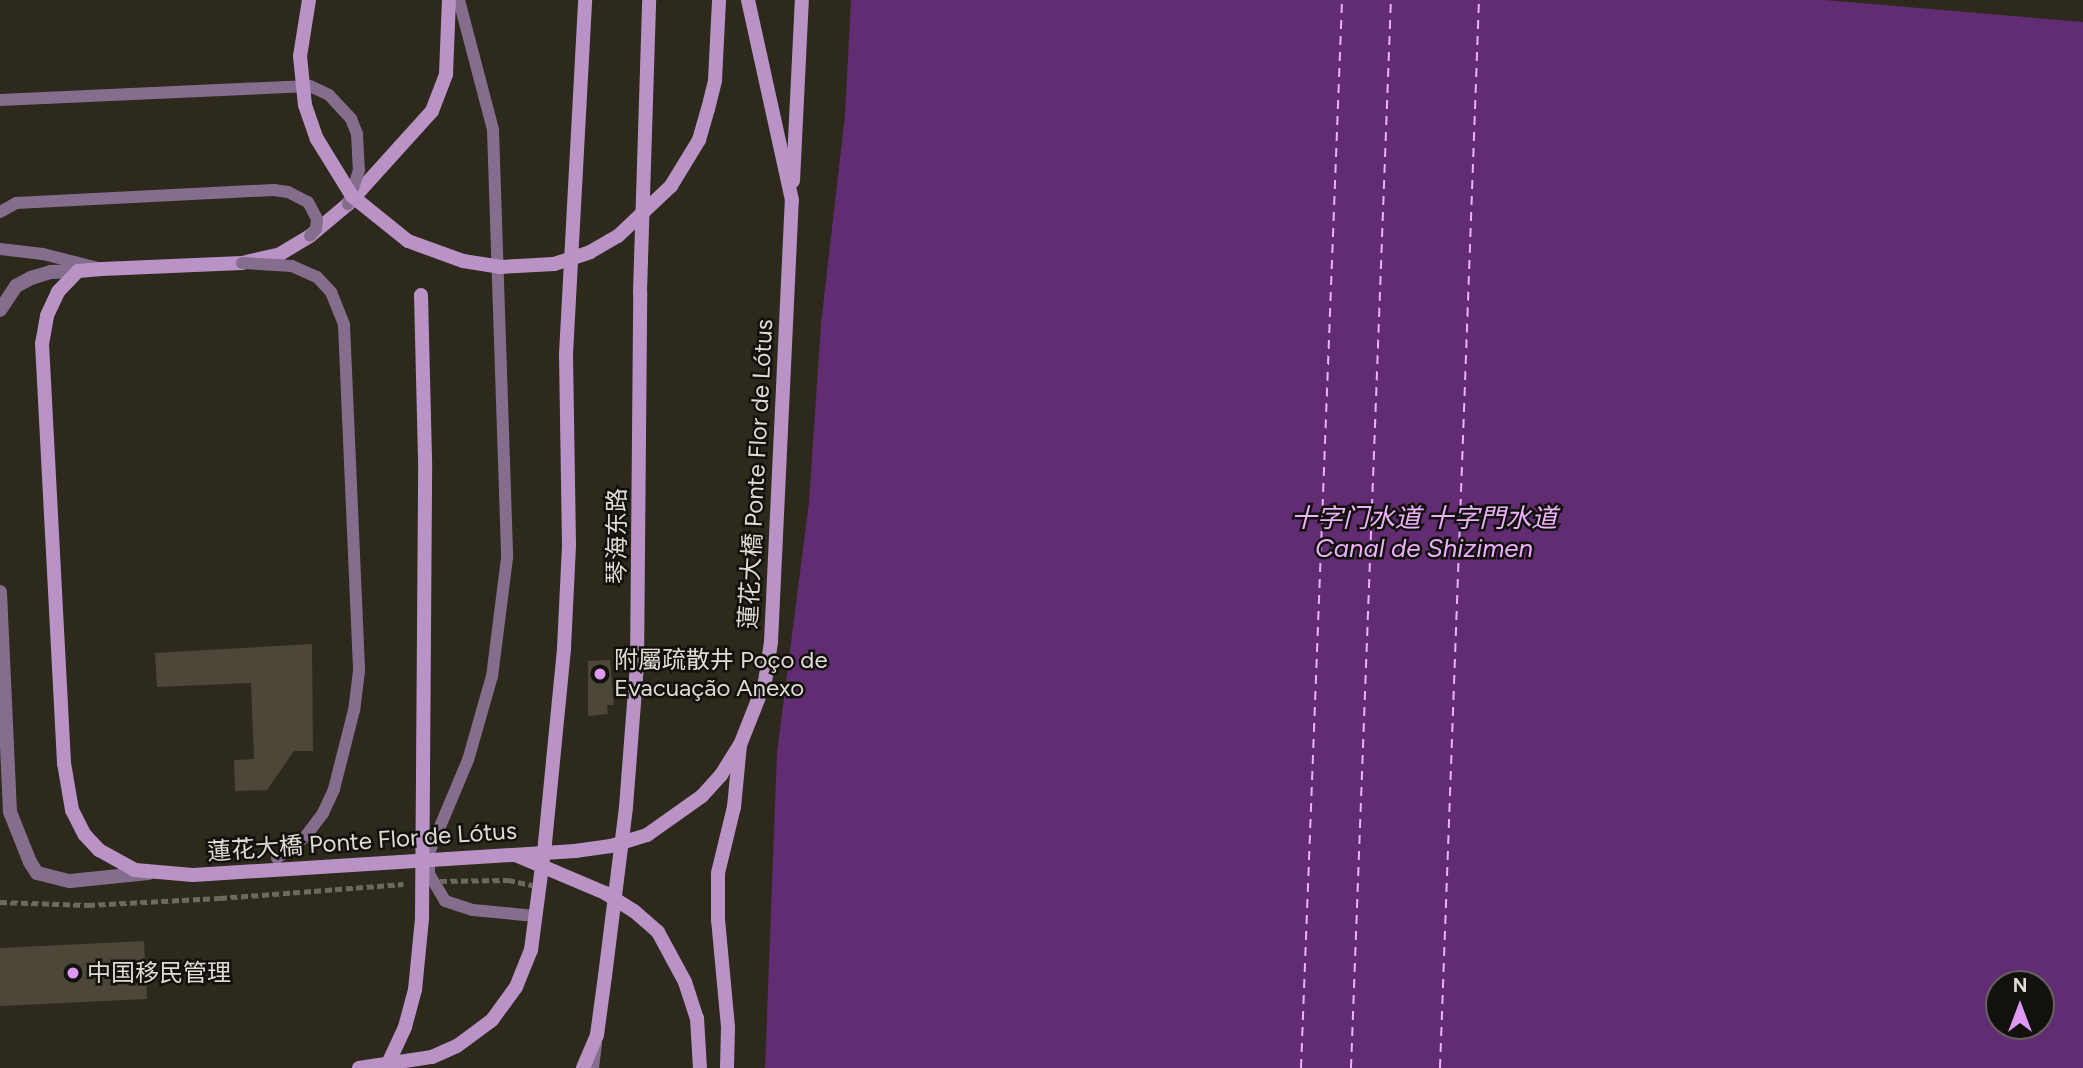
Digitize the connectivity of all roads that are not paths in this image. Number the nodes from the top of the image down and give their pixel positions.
1 (309, 0) edge
2 (449, 0) edge
3 (459, 0) edge
4 (585, 0) edge
5 (649, 0) edge
6 (719, 0) edge
7 (748, 0) edge
8 (802, 0) edge
9 (0, 100) edge
10 (792, 200) junction
11 (348, 204) junction
12 (0, 212) edge
13 (310, 236) junction
14 (3, 247) edge
15 (243, 263) junction
16 (102, 269) junction
17 (78, 271) junction
18 (421, 295) dead end
19 (0, 310) edge
20 (0, 592) edge
21 (740, 745) junction
22 (513, 854) junction
23 (277, 858) dead end
24 (153, 873) junction
25 (535, 916) junction
26 (597, 1035) junction
27 (359, 1068) edge
28 (386, 1068) edge
29 (583, 1068) edge
30 (593, 1068) edge
31 (700, 1068) edge
32 (727, 1068) edge

1 - 6 main road, bridge
2 - 11 main road
3 - 25 lane
4 - 25 main road, 琴海东路
5 - 26 main road, 琴海东路
7 - 10 main road, 蓮花大橋 Ponte Flor de Lótus
8 - 10 main road, 蓮花大橋 Ponte Flor de Lótus
9 - 11 lane, bridge
10 - 21 main road, 蓮花大橋 Ponte Flor de Lótus, bridge
11 - 13 main road, bridge
12 - 13 lane, bridge
13 - 15 main road, bridge
14 - 16 lane, bridge
15 - 16 main road
15 - 23 lane, bridge
16 - 17 main road, bridge
17 - 19 street, bridge
17 - 24 main road, 蓮花大橋 Ponte Flor de Lótus, bridge
18 - 28 main road, bridge
20 - 24 street, bridge
21 - 22 main road, 蓮花大橋 Ponte Flor de Lótus, bridge
21 - 32 main road
22 - 24 main road, 蓮花大橋 Ponte Flor de Lótus, bridge
22 - 31 main road, bridge
25 - 27 main road, 琴海东路
26 - 29 main road, 琴海东路
26 - 30 lane

